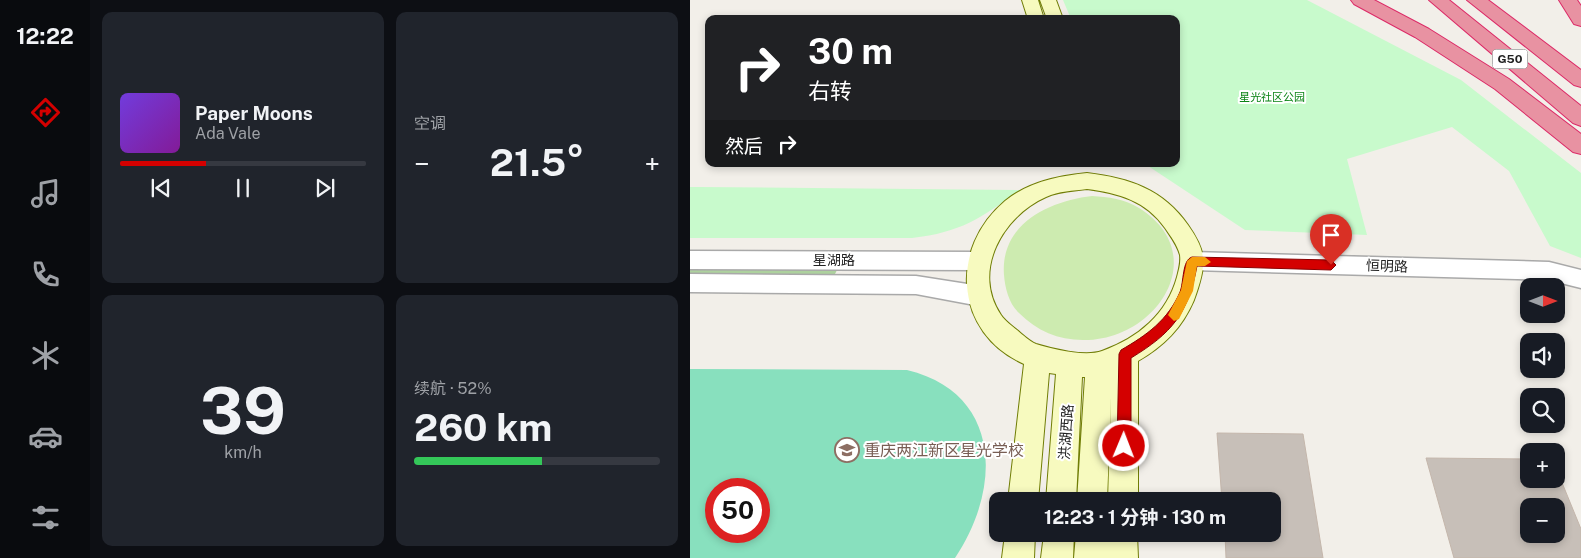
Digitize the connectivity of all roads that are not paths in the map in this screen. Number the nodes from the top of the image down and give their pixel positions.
1 (1030, 0) edge
2 (1048, 0) edge
3 (1360, 0) edge
4 (1438, 0) edge
5 (1476, 0) edge
6 (1568, 0) edge
7 (1035, 15) edge
8 (1054, 15) edge
9 (1581, 20) edge
10 (1581, 80) edge
11 (1581, 118) edge
12 (1581, 146) edge
13 (1085, 172) edge
14 (1114, 174) edge
15 (690, 260) edge
16 (978, 260) junction
17 (1192, 261) junction
18 (1581, 279) edge
19 (690, 282) edge
20 (980, 296) junction
21 (1125, 354) junction
22 (1038, 356) junction
23 (1070, 363) junction
24 (1099, 364) junction
25 (1025, 492) edge
26 (1062, 492) edge
27 (1092, 492) edge
28 (1123, 492) edge
29 (1019, 542) edge
30 (1058, 542) edge
31 (1091, 542) edge
32 (1122, 542) edge
33 (1018, 558) edge
34 (1057, 558) edge
35 (1090, 558) edge
36 (1122, 558) edge

1 - 7 main road
2 - 8 main road
3 - 12 highway
4 - 11 highway, G50
5 - 10 highway, G50
6 - 9 highway
13 - 14 main road
13 - 16 main road
14 - 17 main road
15 - 16 street, 星湖路
16 - 20 main road
17 - 18 street, 恒明路
17 - 21 main road
19 - 20 street
20 - 22 main road
21 - 24 main road
21 - 28 main road
22 - 23 main road
22 - 25 main road
23 - 24 main road
23 - 26 main road, 洪湖西路
24 - 27 main road, 洪湖西路
29 - 33 main road
30 - 34 main road
31 - 35 main road
32 - 36 main road

